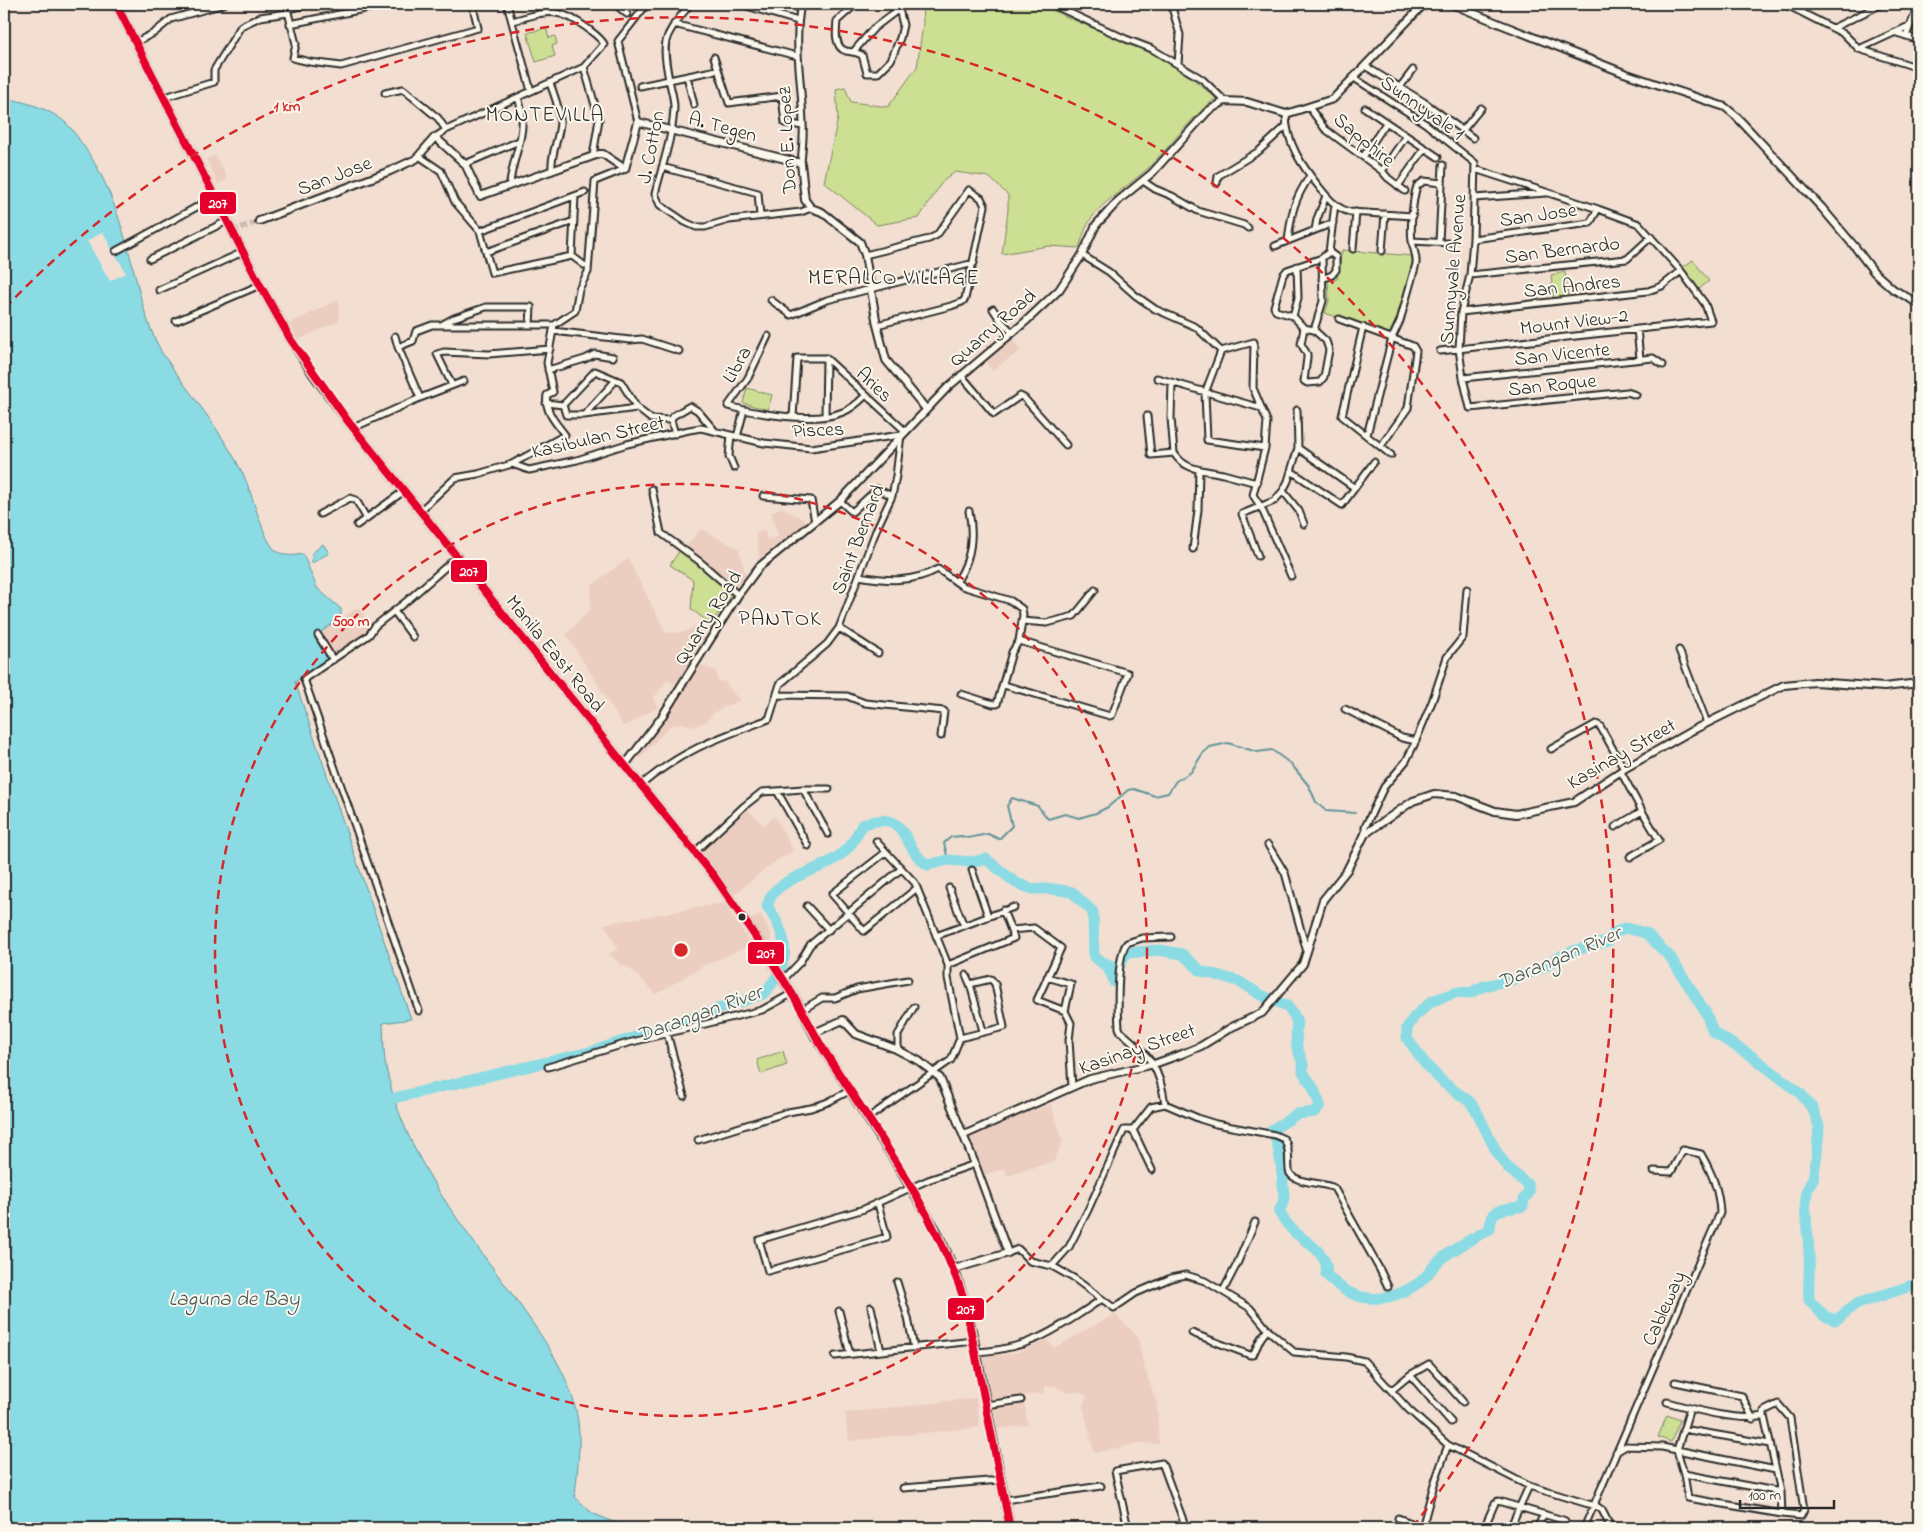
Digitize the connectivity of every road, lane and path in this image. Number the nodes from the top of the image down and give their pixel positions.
1 (116, 4) edge
2 (224, 4) edge
3 (311, 4) edge
4 (389, 4) edge
5 (507, 4) edge
6 (615, 4) edge
7 (647, 4) edge
8 (690, 4) edge
9 (740, 4) edge
10 (801, 4) edge
11 (903, 4) edge
12 (1051, 4) edge
13 (1171, 4) edge
14 (1408, 4) edge
15 (1424, 4) edge
16 (1452, 4) edge
17 (1785, 4) edge
18 (1806, 4) edge
19 (1882, 4) edge
20 (1908, 4) edge
21 (852, 5) edge
22 (1918, 5) edge
23 (473, 7) dead end
24 (287, 8) edge
25 (899, 9) junction
26 (1417, 10) junction
27 (1795, 10) junction
28 (626, 14) dead end
29 (512, 21) junction
30 (798, 21) junction
31 (290, 24) junction
32 (674, 24) junction
33 (1911, 25) junction
34 (1833, 28) junction
35 (1894, 32) junction
36 (1906, 36) junction
37 (1919, 40) edge
38 (136, 42) junction
39 (1859, 49) junction
40 (854, 51) junction
41 (797, 56) junction
42 (714, 57) dead end
43 (1178, 64) junction
44 (1365, 66) junction
45 (584, 67) junction
46 (1919, 68) edge
47 (718, 70) junction
48 (1413, 70) dead end
49 (687, 76) junction
50 (1354, 78) junction
51 (669, 80) junction
52 (550, 83) junction
53 (640, 86) dead end
54 (1400, 88) junction
55 (385, 92) dead end
56 (531, 92) junction
57 (165, 97) junction
58 (518, 97) junction
59 (1225, 101) junction
60 (694, 104) dead end
61 (1309, 107) junction
62 (1365, 108) dead end
63 (1481, 108) dead end
64 (1286, 114) junction
65 (638, 122) junction
66 (1386, 123) junction
67 (803, 126) junction
68 (1286, 126) junction
69 (671, 129) junction
70 (446, 130) junction
71 (1463, 130) junction
72 (1406, 136) junction
73 (435, 137) junction
74 (1473, 138) dead end
75 (519, 141) junction
76 (1424, 148) junction
77 (419, 156) junction
78 (593, 156) junction
79 (1363, 157) junction
80 (1438, 157) dead end
81 (1474, 161) joint
82 (801, 163) junction
83 (464, 164) junction
84 (1443, 165) dead end
85 (662, 167) junction
86 (625, 169) junction
87 (1476, 169) junction
88 (552, 171) junction
89 (1382, 171) junction
90 (1310, 176) junction
91 (1143, 181) junction
92 (1217, 183) dead end
93 (1442, 183) junction
94 (510, 185) junction
95 (1398, 186) junction
96 (1405, 191) dead end
97 (585, 192) dead end
98 (1550, 193) junction
99 (575, 196) junction
100 (1326, 196) junction
101 (215, 197) junction
102 (1474, 198) junction
103 (1335, 204) junction
104 (811, 208) junction
105 (1598, 209) junction
106 (1356, 212) junction
107 (1385, 214) junction
108 (760, 216) junction
109 (1413, 216) junction
110 (227, 221) junction
111 (259, 221) tunnel mouth
112 (574, 221) junction
113 (1333, 224) junction
114 (1248, 228) dead end
115 (1315, 230) junction
116 (480, 232) junction
117 (1651, 238) junction
118 (1473, 239) junction
119 (1412, 240) junction
120 (1288, 241) junction
121 (1439, 242) junction
122 (1451, 242) dead end
123 (1275, 246) dead end
124 (1353, 249) dead end
125 (116, 251) dead end
126 (1382, 251) dead end
127 (243, 252) junction
128 (486, 252) junction
129 (1329, 252) junction
130 (864, 255) junction
131 (1082, 255) junction
132 (572, 256) junction
133 (1322, 258) junction
134 (150, 259) dead end
135 (974, 263) junction
136 (584, 265) dead end
137 (1298, 266) junction
138 (1681, 271) junction
139 (1470, 275) junction
140 (1322, 279) junction
141 (260, 285) junction
142 (871, 289) junction
143 (159, 290) dead end
144 (771, 300) dead end
145 (1919, 304) edge
146 (993, 309) dead end
147 (1461, 312) junction
148 (1293, 316) junction
149 (1339, 319) dead end
150 (176, 321) dead end
151 (442, 325) junction
152 (530, 325) junction
153 (877, 325) junction
154 (1362, 327) junction
155 (553, 328) junction
156 (1304, 328) junction
157 (1637, 329) junction
158 (1314, 330) junction
159 (1013, 333) junction
160 (395, 336) dead end
161 (768, 336) dead end
162 (1392, 338) junction
163 (398, 347) junction
164 (550, 349) junction
165 (1459, 349) junction
166 (678, 351) dead end
167 (1221, 351) junction
168 (1440, 351) dead end
169 (613, 357) dead end
170 (826, 358) junction
171 (1640, 360) junction
172 (1663, 365) dead end
173 (548, 370) junction
174 (961, 375) junction
175 (1157, 378) dead end
176 (1463, 378) junction
177 (616, 380) junction
178 (464, 381) dead end
179 (1172, 383) junction
180 (452, 385) junction
181 (1205, 392) junction
182 (1636, 395) dead end
183 (865, 396) junction
184 (420, 398) junction
185 (546, 403) junction
186 (563, 405) junction
187 (637, 408) junction
188 (1261, 408) junction
189 (1470, 408) joint
190 (926, 409) junction
191 (744, 410) junction
192 (1297, 410) dead end
193 (584, 415) junction
194 (825, 416) junction
195 (1147, 416) dead end
196 (793, 417) junction
197 (671, 420) junction
198 (353, 428) junction
199 (715, 431) junction
200 (903, 433) junction
201 (675, 434) junction
202 (1367, 435) junction
203 (734, 436) junction
204 (1066, 445) dead end
205 (1381, 446) junction
206 (1264, 448) junction
207 (1298, 448) junction
208 (1174, 453) junction
209 (1391, 455) dead end
210 (1374, 462) dead end
211 (512, 464) junction
212 (734, 468) dead end
213 (1199, 470) junction
214 (1291, 471) junction
215 (1257, 483) junction
216 (1355, 488) junction
217 (652, 489) dead end
218 (404, 491) junction
219 (1283, 491) junction
220 (763, 496) dead end
221 (892, 496) junction
222 (840, 501) junction
223 (1261, 507) junction
224 (420, 511) junction
225 (969, 511) dead end
226 (320, 514) dead end
227 (367, 519) junction
228 (815, 522) junction
229 (1304, 524) dead end
230 (357, 525) dead end
231 (1193, 549) dead end
232 (458, 556) junction
233 (1258, 556) dead end
234 (859, 576) junction
235 (1291, 576) dead end
236 (956, 582) junction
237 (1467, 589) dead end
238 (1095, 590) dead end
239 (738, 595) junction
240 (394, 612) junction
241 (1022, 622) junction
242 (839, 628) junction
243 (318, 635) dead end
244 (412, 637) dead end
245 (1019, 642) junction
246 (1679, 650) dead end
247 (878, 653) dead end
248 (333, 660) junction
249 (1919, 683) edge
250 (1004, 685) junction
251 (961, 694) dead end
252 (777, 695) junction
253 (1345, 709) dead end
254 (1707, 723) junction
255 (941, 736) dead end
256 (1416, 741) junction
257 (1550, 749) dead end
258 (625, 765) junction
259 (1622, 770) junction
260 (641, 785) junction
261 (803, 789) junction
262 (829, 789) dead end
263 (777, 791) junction
264 (1642, 811) junction
265 (1615, 827) dead end
266 (828, 834) dead end
267 (1365, 834) junction
268 (876, 841) dead end
269 (1268, 845) dead end
270 (808, 846) dead end
271 (696, 852) junction
272 (886, 852) junction
273 (1630, 857) dead end
274 (901, 868) junction
275 (972, 870) dead end
276 (918, 888) junction
277 (949, 888) dead end
278 (807, 906) dead end
279 (1014, 907) dead end
280 (1003, 910) junction
281 (848, 914) junction
282 (988, 916) junction
283 (964, 926) junction
284 (828, 930) junction
285 (1011, 930) junction
286 (936, 936) junction
287 (1171, 937) dead end
288 (1308, 953) junction
289 (948, 965) junction
290 (966, 975) dead end
291 (1047, 977) junction
292 (782, 980) junction
293 (908, 980) dead end
294 (970, 984) junction
295 (791, 994) junction
296 (914, 1007) dead end
297 (802, 1010) junction
298 (1065, 1011) junction
299 (419, 1012) dead end
300 (983, 1031) junction
301 (668, 1033) junction
302 (814, 1033) junction
303 (960, 1038) junction
304 (898, 1050) junction
305 (1154, 1064) junction
306 (548, 1067) dead end
307 (934, 1072) junction
308 (1072, 1087) junction
309 (850, 1090) junction
310 (684, 1096) dead end
311 (1165, 1104) junction
312 (868, 1118) junction
313 (1133, 1130) junction
314 (964, 1135) junction
315 (698, 1140) dead end
316 (975, 1164) junction
317 (1152, 1170) dead end
318 (1654, 1171) dead end
319 (910, 1187) junction
320 (878, 1204) junction
321 (1255, 1222) dead end
322 (1008, 1253) junction
323 (1052, 1266) junction
324 (954, 1269) junction
325 (897, 1282) dead end
326 (1388, 1287) dead end
327 (1223, 1291) junction
328 (1102, 1299) junction
329 (871, 1306) dead end
330 (839, 1311) dead end
331 (1268, 1329) junction
332 (1192, 1333) dead end
333 (974, 1341) junction
334 (914, 1348) junction
335 (881, 1351) junction
336 (976, 1352) junction
337 (850, 1354) junction
338 (835, 1356) dead end
339 (1410, 1375) junction
340 (1675, 1382) dead end
341 (1392, 1390) junction
342 (1021, 1400) dead end
343 (1462, 1402) dead end
344 (1667, 1402) dead end
345 (986, 1405) junction
346 (1690, 1408) junction
347 (1764, 1416) junction
348 (1753, 1418) junction
349 (1451, 1422) dead end
350 (1683, 1430) junction
351 (1770, 1444) junction
352 (1448, 1445) junction
353 (1677, 1450) junction
354 (1615, 1453) junction
355 (1776, 1470) junction
356 (1684, 1474) junction
357 (1001, 1480) junction
358 (1101, 1486) dead end
359 (1529, 1486) junction
360 (903, 1488) dead end
361 (1781, 1492) junction
362 (1004, 1500) junction
363 (1593, 1506) junction
364 (1520, 1507) junction
365 (1544, 1514) junction
366 (1782, 1514) junction
367 (1398, 1518) dead end
368 (1010, 1528) edge
369 (1128, 1528) edge
370 (1186, 1528) edge
371 (1423, 1528) edge
372 (1484, 1528) edge
373 (1510, 1528) edge
374 (1537, 1528) edge
375 (1563, 1528) edge
376 (1584, 1528) edge
377 (1611, 1528) edge

1 - 38 main road, Manila East Road
2 - 38 street
3 - 24 street
4 - 31 street
5 - 29 street
6 - 28 street
7 - 65 street
8 - 32 street, J. Cotton
9 - 30 street
10 - 30 street, Don E. Lopez
11 - 25 street
12 - 43 street
13 - 43 street
14 - 26 street
15 - 26 street
16 - 145 street
17 - 27 street
18 - 27 street
19 - 34 street
20 - 22 street
21 - 40 street
22 - 33 street
23 - 31 street
24 - 31 street
24 - 57 street
25 - 40 street
25 - 40 street
26 - 44 street
27 - 34 street
29 - 45 street
29 - 56 street
30 - 41 street, Don E. Lopez
32 - 41 street
32 - 51 street, J. Cotton
33 - 35 street
33 - 36 street
34 - 39 street
35 - 36 street
35 - 39 street
36 - 37 street
38 - 57 main road, Manila East Road
39 - 46 street
41 - 67 street, Don E. Lopez
42 - 47 street
43 - 59 street
44 - 50 street
44 - 54 street
45 - 52 street
45 - 78 street
47 - 49 street
47 - 67 street
48 - 54 street
49 - 51 street
49 - 60 street
50 - 61 street
50 - 81 street, Sunnyvale 1
51 - 53 street
51 - 69 street, J. Cotton
52 - 56 street
52 - 88 street
54 - 71 street
55 - 70 street
56 - 58 street
57 - 101 main road, Manila East Road
58 - 70 street
58 - 75 street
59 - 64 street
59 - 91 street, Quarry Road
61 - 64 street
61 - 79 street, Sapphire
62 - 66 street
63 - 71 street
64 - 68 street
65 - 69 street, A. Tegen
65 - 86 street
66 - 72 street
66 - 79 street
67 - 82 street, Don E. Lopez
68 - 90 street
68 - 92 street
69 - 82 street, A. Tegen
69 - 85 street, J. Cotton
70 - 73 street
71 - 74 street
72 - 76 street
72 - 89 street
73 - 77 street
73 - 83 street
75 - 83 street
75 - 94 street
76 - 80 street
76 - 95 street
77 - 111 street, San Jose
77 - 116 street
78 - 86 street
78 - 88 street
79 - 89 street, Sapphire
81 - 87 street, Sunnyvale Avenue
82 - 104 street, Don E. Lopez
83 - 94 street
84 - 93 street
85 - 108 street
85 - 108 street, J. Cotton
86 - 155 street
87 - 98 street
87 - 102 street, Sunnyvale Avenue
88 - 94 street
89 - 95 street, Sapphire
90 - 100 street
90 - 120 street
91 - 114 street
91 - 131 street, Quarry Road
93 - 109 street
93 - 121 street
95 - 96 street, Sapphire
97 - 99 street
98 - 102 street
98 - 105 street
99 - 112 street
99 - 116 street
100 - 103 street
100 - 115 street
101 - 110 main road, Manila East Road
101 - 125 street
102 - 118 street, Sunnyvale Avenue
103 - 106 street
103 - 113 street
104 - 108 street, J. Cotton
104 - 130 street, Don E. Lopez
105 - 117 street
105 - 118 street, San Jose
106 - 107 street
106 - 124 street
107 - 109 street
107 - 126 street
109 - 119 street
110 - 127 main road, Manila East Road
110 - 134 street
112 - 128 street
112 - 132 street
113 - 115 street
113 - 129 street
115 - 120 street
116 - 128 street
117 - 138 street
117 - 139 street, San Bernardo
118 - 139 street, Sunnyvale Avenue
119 - 121 street
119 - 162 street
120 - 123 street
121 - 122 street
127 - 141 main road, Manila East Road
127 - 143 street
128 - 132 street
129 - 133 street
129 - 140 street
130 - 135 street
130 - 142 street, Don E. Lopez
131 - 159 street, Quarry Road
131 - 167 street
132 - 136 street
133 - 137 street
133 - 140 street
135 - 142 street
135 - 153 street
137 - 148 street
137 - 148 street
138 - 147 street, San Andres
138 - 157 street, Mount View-2
139 - 147 street, Sunnyvale Avenue
140 - 158 street
141 - 150 street
141 - 198 main road, Manila East Road
142 - 144 street
142 - 153 street, Don E. Lopez
146 - 159 street
147 - 165 street, Sunnyvale Avenue
148 - 156 street
149 - 154 street
151 - 152 street
151 - 152 street
151 - 163 street
152 - 155 street
153 - 190 street, Don E. Lopez
154 - 162 street
154 - 202 street
155 - 164 street
155 - 166 street
156 - 158 street
156 - 158 street
157 - 165 street, Mount View-2
157 - 171 street
159 - 174 street, Quarry Road
160 - 163 street
161 - 191 street, Libra
162 - 202 street
162 - 205 street
163 - 184 street
164 - 173 street
164 - 180 street
165 - 168 street, Mount View-2
165 - 176 street, Sunnyvale Avenue
167 - 181 street
167 - 188 street
169 - 173 street
170 - 183 street, Aries
170 - 194 street
170 - 196 street
171 - 172 street, San Vicente
171 - 176 street, San Vicente
173 - 185 street
174 - 190 street, Quarry Road
174 - 204 street
175 - 179 street
176 - 189 street, Sunnyvale Avenue
177 - 186 street
177 - 187 street
177 - 193 street
178 - 180 street
179 - 181 street
179 - 208 street
180 - 184 street
181 - 188 street
181 - 206 street
182 - 189 street, San Roque
183 - 194 street
183 - 200 street, Aries
184 - 198 street
185 - 186 street
185 - 211 street
186 - 193 street
187 - 193 street
187 - 197 street
188 - 206 street
190 - 200 street, Quarry Road
191 - 196 street
191 - 203 street, Libra
192 - 207 street
194 - 196 street
195 - 208 street
197 - 199 street
197 - 201 street
198 - 218 main road, Manila East Road
199 - 201 street, Kasibulan Street
199 - 203 street, Kasibulan Street
200 - 203 street, Pisces
200 - 221 street, Saint Bernard
200 - 222 street, Quarry Road
201 - 211 street, Kasibulan Street
202 - 205 street
203 - 212 street, Libra
205 - 209 street
206 - 215 street
207 - 214 street
207 - 216 street
208 - 213 street
210 - 216 street
211 - 224 street, Kasibulan Street
213 - 215 street
213 - 231 street
214 - 216 street
214 - 219 street
215 - 223 street
217 - 239 street
218 - 224 main road, Manila East Road
218 - 227 street
219 - 223 street
219 - 229 street
220 - 228 street
221 - 222 street
221 - 234 street, Saint Bernard
222 - 228 street, Quarry Road
223 - 233 street
223 - 235 street
224 - 232 main road, Manila East Road
225 - 236 street
226 - 227 street
227 - 230 street
228 - 239 street, Quarry Road
232 - 240 street
232 - 258 main road, Manila East Road
234 - 236 street
234 - 242 street, Saint Bernard
236 - 241 street
237 - 256 street
238 - 241 street
239 - 258 street, Quarry Road
240 - 244 street
240 - 248 street
241 - 245 street
242 - 247 street
242 - 252 street, Saint Bernard
243 - 248 street
245 - 250 street
245 - 250 street
246 - 254 street
248 - 299 street
249 - 254 street, Kasinay Street
250 - 251 street
252 - 255 street
252 - 260 street, Saint Bernard
253 - 256 street
254 - 259 street, Kasinay Street
256 - 267 street
257 - 259 street
258 - 260 main road, Manila East Road
259 - 264 street
259 - 267 street, Kasinay Street
260 - 271 main road, Manila East Road
261 - 262 street
261 - 263 street
261 - 266 street
263 - 270 street
263 - 271 street
264 - 265 street
264 - 273 street
267 - 288 street, Kasinay Street
268 - 272 street
269 - 288 street
271 - 292 main road, Manila East Road
272 - 274 street
272 - 281 street
274 - 276 street
274 - 281 street
275 - 282 street
276 - 281 street
276 - 286 street
277 - 283 street
278 - 284 street
279 - 280 street
280 - 282 street
280 - 285 street
281 - 284 street
282 - 283 street
283 - 286 street
284 - 292 street
285 - 289 street
285 - 291 street
286 - 289 street
287 - 305 street
288 - 305 street, Kasinay Street
289 - 303 street
290 - 294 street
291 - 298 street
291 - 298 street
292 - 295 main road, Manila East Road
293 - 297 street
294 - 300 street
294 - 300 street
295 - 297 main road, Manila East Road
295 - 301 street
296 - 304 street
297 - 302 main road, Manila East Road
298 - 308 street
300 - 303 street
301 - 306 street
301 - 310 street
302 - 304 street
302 - 309 main road, Manila East Road
303 - 307 street
304 - 307 street
305 - 308 street, Kasinay Street
305 - 311 street
307 - 312 street
307 - 314 street
308 - 314 street, Kasinay Street
309 - 312 main road, Manila East Road
309 - 315 street
311 - 313 street
311 - 326 street
312 - 319 main road, Manila East Road
313 - 317 street
313 - 323 street
314 - 316 street
316 - 319 street
316 - 322 street
318 - 354 street, Cableway
319 - 320 street
319 - 324 main road, Manila East Road
320 - 320 street
321 - 327 street
322 - 323 street
322 - 324 street
323 - 328 street
324 - 333 main road, Manila East Road
325 - 334 street
327 - 328 street
327 - 331 street
328 - 336 street
329 - 335 street
330 - 337 street
331 - 332 street
331 - 341 street
333 - 334 street
333 - 336 main road, Manila East Road
334 - 335 street
335 - 337 street
336 - 345 main road, Manila East Road
337 - 338 street
339 - 341 street
339 - 343 street
339 - 349 street
340 - 348 street
341 - 352 street
342 - 345 street
344 - 346 street
345 - 357 main road, Manila East Road
346 - 348 street
346 - 350 street
347 - 348 street
347 - 351 street
347 - 366 street
350 - 351 street
350 - 353 street
351 - 355 street
352 - 359 street
352 - 371 street
353 - 354 street
353 - 355 street
353 - 356 street
354 - 363 street, Cableway
355 - 361 street
356 - 361 street
356 - 366 street
357 - 360 street
357 - 362 main road, Manila East Road
358 - 362 street
359 - 363 street
359 - 364 street
361 - 366 street
362 - 368 main road, Manila East Road
363 - 376 street, Cableway
363 - 377 street
364 - 365 street
364 - 372 street
364 - 373 street
365 - 374 street
365 - 375 street
367 - 371 street
369 - 370 street

